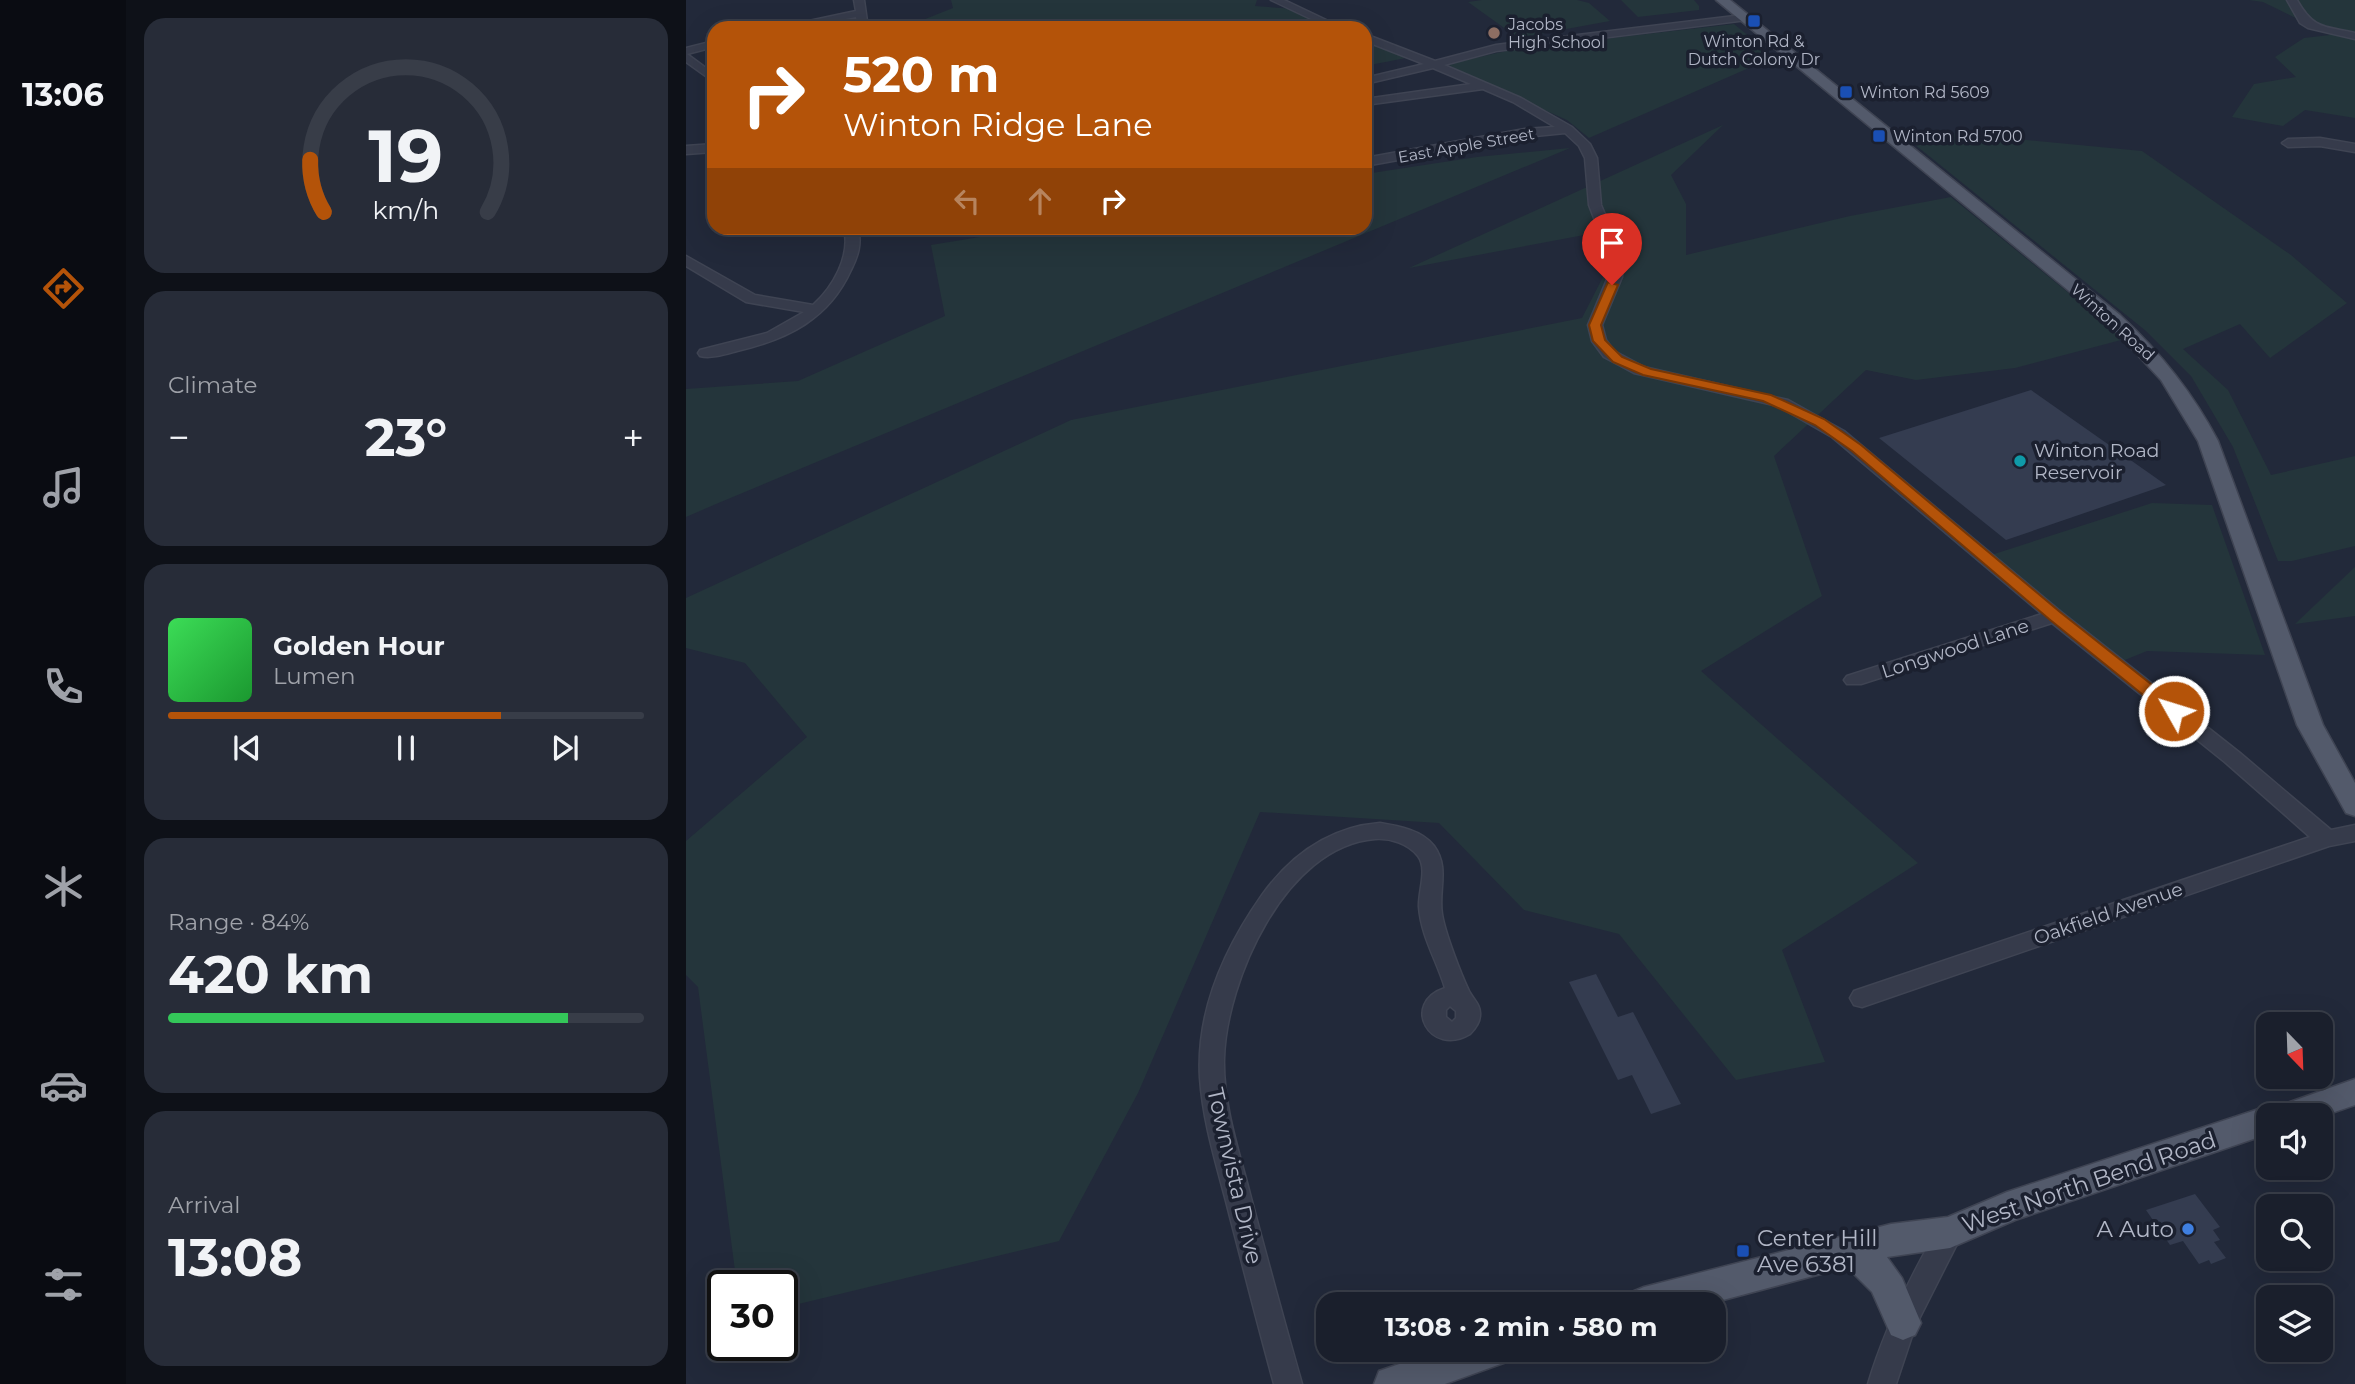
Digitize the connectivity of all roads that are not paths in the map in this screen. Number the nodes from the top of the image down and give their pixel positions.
1 (859, 0) edge
2 (1276, 0) edge
3 (1721, 0) edge
4 (2292, 0) edge
5 (861, 13) junction
6 (1742, 18) junction
7 (818, 21) edge
8 (862, 21) edge
9 (1322, 21) edge
10 (2355, 36) edge
11 (1372, 40) edge
12 (707, 46) edge
13 (686, 51) edge
14 (686, 57) edge
15 (1433, 64) junction
16 (707, 74) edge
17 (1372, 79) edge
18 (1484, 86) junction
19 (1372, 101) edge
20 (1568, 128) junction
21 (2288, 143) dead end
22 (707, 148) edge
23 (2355, 148) edge
24 (686, 150) edge
25 (1372, 161) edge
26 (853, 235) edge
27 (686, 260) edge
28 (815, 310) junction
29 (705, 353) dead end
30 (2055, 616) junction
31 (1854, 680) dead end
32 (2355, 806) edge
33 (2355, 833) edge
34 (2327, 839) junction
35 (1862, 998) dead end
36 (1459, 999) dead end
37 (2355, 1092) edge
38 (2322, 1103) edge
39 (2256, 1125) edge
40 (1950, 1231) junction
41 (1849, 1251) junction
42 (1690, 1292) edge
43 (1903, 1323) junction
44 (1457, 1362) edge
45 (1287, 1384) edge
46 (1391, 1384) edge
47 (1882, 1384) edge

1 - 5 street
2 - 9 street
3 - 6 main road, Winton Road
4 - 10 street
5 - 7 street
5 - 8 street
6 - 15 street
6 - 32 main road, Winton Road
11 - 15 street
12 - 13 street
14 - 16 street
15 - 17 street
15 - 18 street
18 - 19 street
18 - 20 street
20 - 25 street, East Apple Street
20 - 30 street
21 - 23 street
22 - 24 street
26 - 28 street
27 - 28 street
28 - 29 street
30 - 31 street, Longwood Lane
30 - 34 street
33 - 34 street, Oakfield Avenue
34 - 35 street, Oakfield Avenue
36 - 45 street, Townvista Drive
37 - 38 main road
39 - 40 main road, West North Bend Road
40 - 41 main road
40 - 43 street, West North Bend Road
41 - 42 main road
41 - 43 main road
43 - 47 street, West North Bend Road
44 - 46 main road

